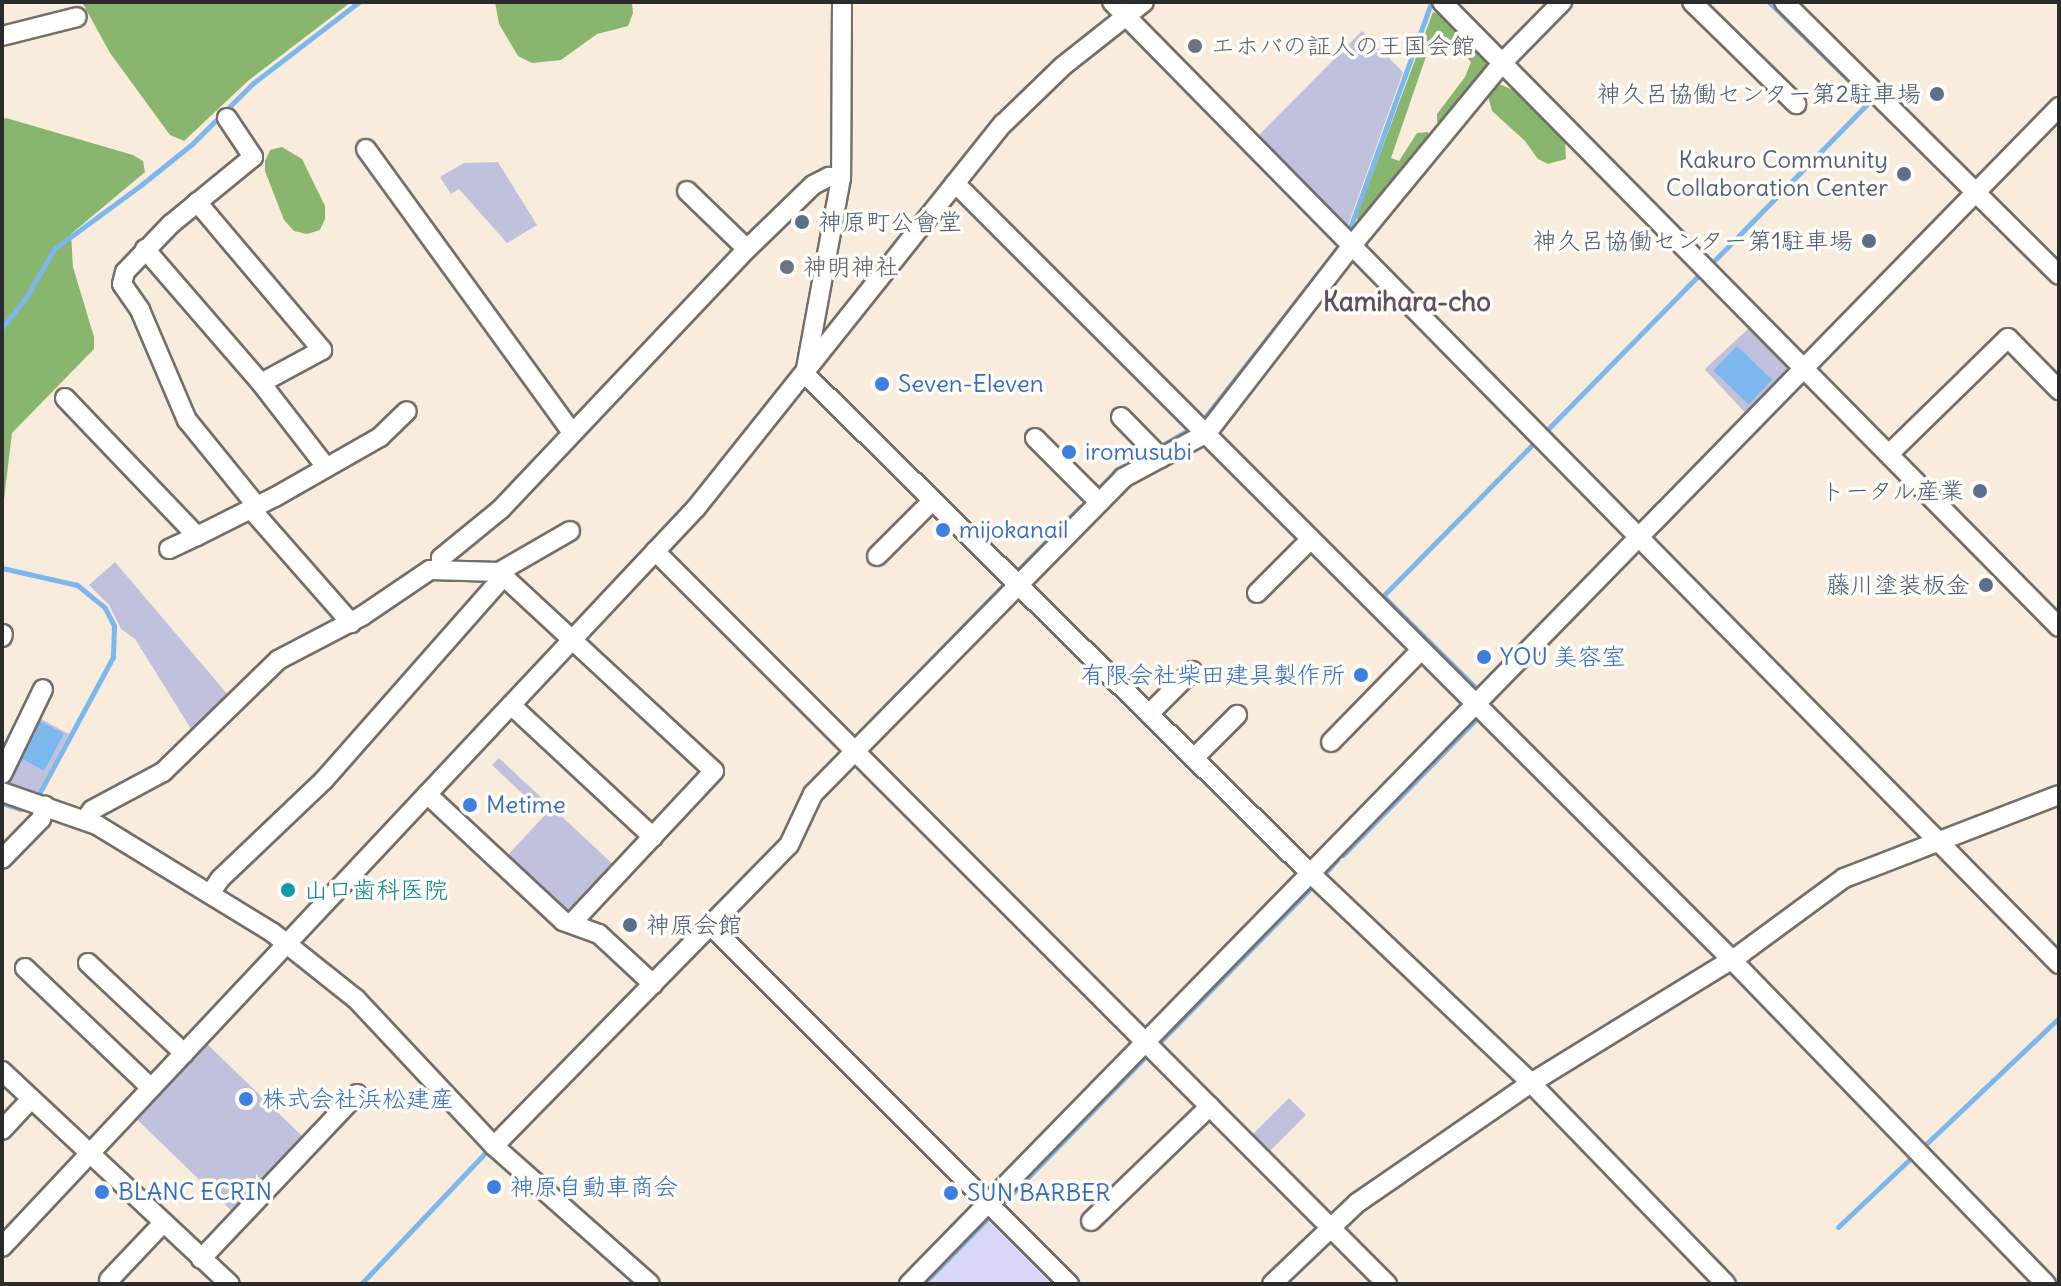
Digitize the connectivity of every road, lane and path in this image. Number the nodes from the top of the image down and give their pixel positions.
1 (842, 2) edge
2 (1112, 2) edge
3 (1144, 2) edge
4 (1442, 2) edge
5 (1562, 2) edge
6 (1692, 2) edge
7 (1784, 2) edge
8 (1126, 16) junction
9 (77, 17) dead end
10 (2, 36) edge
11 (1502, 63) junction
12 (1796, 104) dead end
13 (2059, 107) edge
14 (227, 118) dead end
15 (366, 149) dead end
16 (841, 178) junction
17 (955, 183) junction
18 (687, 191) dead end
19 (1976, 192) junction
20 (197, 202) junction
21 (1353, 244) junction
22 (145, 249) junction
23 (747, 249) junction
24 (2059, 275) edge
25 (1804, 368) junction
26 (805, 374) junction
27 (261, 383) junction
28 (2059, 390) edge
29 (65, 398) dead end
30 (407, 411) dead end
31 (1121, 417) dead end
32 (572, 433) junction
33 (1207, 433) junction
34 (1035, 438) dead end
35 (1889, 454) junction
36 (1161, 458) junction
37 (326, 467) junction
38 (933, 500) junction
39 (1099, 502) junction
40 (254, 507) junction
41 (570, 531) dead end
42 (1640, 535) junction
43 (197, 536) junction
44 (1310, 540) junction
45 (169, 549) dead end
46 (655, 551) junction
47 (877, 556) dead end
48 (441, 570) junction
49 (502, 574) junction
50 (1018, 584) junction
51 (1257, 593) dead end
52 (351, 623) junction
53 (2059, 627) edge
54 (572, 639) junction
55 (1421, 650) junction
56 (1192, 671) dead end
57 (43, 689) dead end
58 (1476, 704) junction
59 (511, 705) junction
60 (1149, 714) junction
61 (1237, 715) dead end
62 (1331, 742) dead end
63 (855, 752) junction
64 (1194, 758) junction
65 (2, 774) edge
66 (2, 792) edge
67 (427, 794) junction
68 (2059, 795) edge
69 (45, 806) junction
70 (85, 820) junction
71 (653, 837) junction
72 (1941, 841) junction
73 (2, 859) edge
74 (1310, 873) junction
75 (210, 894) junction
76 (571, 924) junction
77 (710, 925) junction
78 (286, 944) junction
79 (1731, 959) junction
80 (88, 963) dead end
81 (2059, 964) edge
82 (25, 968) dead end
83 (653, 984) junction
84 (1145, 1042) junction
85 (184, 1053) junction
86 (2, 1071) edge
87 (1531, 1083) junction
88 (151, 1088) junction
89 (357, 1094) dead end
90 (31, 1099) junction
91 (1210, 1106) junction
92 (2, 1130) edge
93 (494, 1146) junction
94 (89, 1154) junction
95 (989, 1203) junction
96 (1091, 1221) dead end
97 (163, 1223) junction
98 (1332, 1226) junction
99 (2, 1247) edge
100 (201, 1259) junction
101 (109, 1280) dead end
102 (230, 1284) edge
103 (650, 1284) edge
104 (909, 1284) edge
105 (1069, 1284) edge
106 (1272, 1284) edge
107 (1387, 1284) edge
108 (1726, 1284) edge
109 (2046, 1284) edge

1 - 16 street
2 - 8 street
3 - 8 street
4 - 11 street
5 - 11 street
6 - 12 street
7 - 19 street
8 - 17 street
8 - 21 street
9 - 10 street
11 - 21 street
11 - 25 street
13 - 19 street
14 - 20 street
15 - 32 street
16 - 23 street
16 - 26 street
17 - 26 street
17 - 33 street
18 - 23 street
19 - 24 street
19 - 25 street
20 - 22 street
20 - 27 street
21 - 33 street
21 - 42 street
22 - 27 street
22 - 40 street
23 - 32 street
25 - 35 street
25 - 42 street
26 - 38 street
26 - 46 street
27 - 37 street
28 - 35 street
29 - 43 street
30 - 37 street
31 - 36 street
32 - 48 street
33 - 36 street
33 - 44 street
34 - 39 street
35 - 53 street
36 - 39 street
37 - 40 street
38 - 47 street
38 - 50 street
39 - 50 street
40 - 43 street
40 - 52 street
41 - 49 street
42 - 58 street
42 - 72 street
43 - 45 street
44 - 51 street
44 - 55 street
46 - 54 street
46 - 63 street
48 - 49 street
48 - 52 street
49 - 54 street
49 - 75 street
50 - 60 street
50 - 63 street
52 - 70 street
54 - 59 street
54 - 71 street
55 - 58 street
55 - 62 street
56 - 60 street
57 - 65 street
58 - 74 street
58 - 79 street
59 - 67 street
59 - 71 street
60 - 64 street
61 - 64 street
63 - 77 street
63 - 84 street
64 - 74 street
66 - 69 street
67 - 76 street
67 - 78 street
68 - 72 street
69 - 70 street
69 - 73 street
70 - 75 street
71 - 76 street
72 - 79 street
72 - 81 street
74 - 84 street
74 - 87 street
75 - 78 street
76 - 83 street
77 - 83 street
77 - 95 street
78 - 85 street
78 - 93 street
79 - 87 street
79 - 109 street
80 - 85 street
82 - 88 street
83 - 93 street
84 - 91 street
84 - 95 street
85 - 88 street
86 - 90 street
87 - 98 street
87 - 108 street
88 - 94 street
89 - 100 street
90 - 92 street
90 - 94 street
91 - 96 street
91 - 98 street
93 - 103 street
94 - 97 street
94 - 99 street
95 - 104 street
95 - 105 street
97 - 100 street
97 - 101 street
98 - 106 street
98 - 107 street
100 - 102 street

